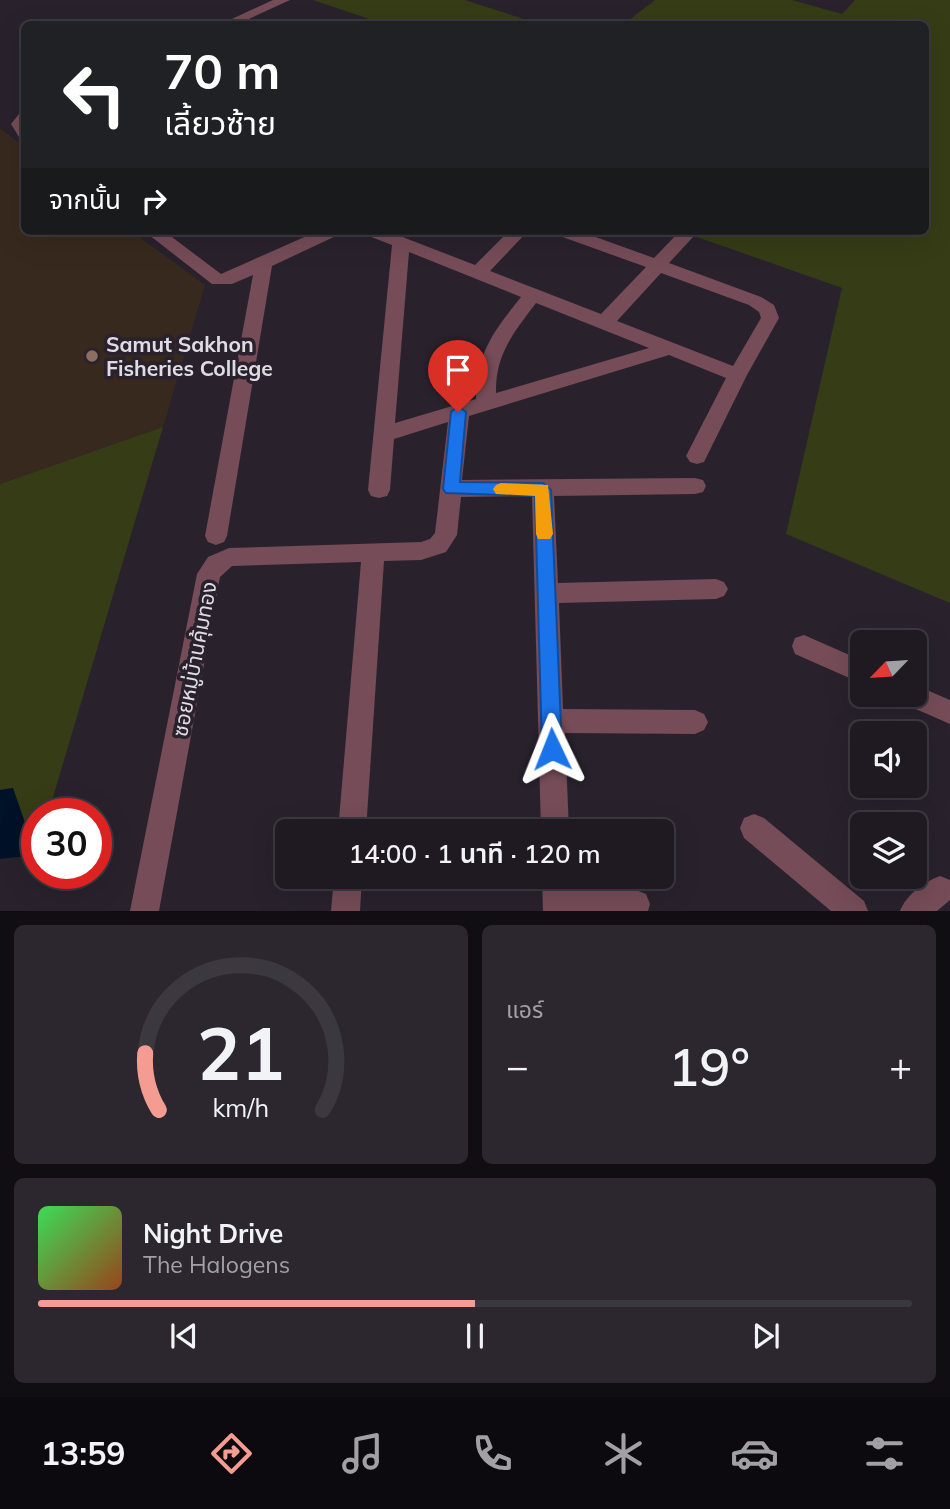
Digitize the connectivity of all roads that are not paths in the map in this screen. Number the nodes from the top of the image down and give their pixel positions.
1 (284, 0) edge
2 (235, 21) edge
3 (158, 235) edge
4 (324, 235) edge
5 (383, 235) edge
6 (515, 235) edge
7 (575, 235) edge
8 (684, 237) dead end
9 (401, 242) junction
10 (264, 264) junction
11 (658, 264) junction
12 (479, 272) junction
13 (533, 294) junction
14 (605, 322) junction
15 (671, 348) junction
16 (737, 375) junction
17 (486, 404) junction
18 (458, 412) junction
19 (384, 434) junction
20 (697, 456) dead end
21 (695, 486) dead end
22 (451, 489) junction
23 (379, 490) dead end
24 (543, 490) junction
25 (216, 536) dead end
26 (373, 552) junction
27 (716, 589) dead end
28 (547, 593) junction
29 (804, 646) dead end
30 (850, 667) edge
31 (928, 702) edge
32 (950, 712) edge
33 (551, 721) junction
34 (695, 722) dead end
35 (353, 819) edge
36 (555, 819) edge
37 (754, 828) dead end
38 (347, 889) edge
39 (940, 890) dead end
40 (557, 897) edge
41 (636, 904) dead end
42 (144, 911) edge
43 (345, 911) edge
44 (854, 911) edge
45 (914, 911) edge

1 - 2 street
3 - 10 street
4 - 10 street
5 - 9 street
6 - 12 street
7 - 11 street
8 - 11 street
9 - 12 street
9 - 19 street
10 - 25 street
11 - 14 street
11 - 16 street
12 - 13 street
13 - 14 street
13 - 17 street
14 - 15 street
15 - 16 street
15 - 17 street
16 - 20 street
17 - 18 street
18 - 19 street
18 - 22 street, ซอยหมู่บ้านคุ้มทอง
19 - 23 street
21 - 24 street
22 - 24 street
22 - 26 street, ซอยหมู่บ้านคุ้มทอง
24 - 28 street
26 - 35 street
26 - 42 street, ซอยหมู่บ้านคุ้มทอง
27 - 28 street
28 - 33 street
29 - 30 street
31 - 32 street
33 - 34 street
33 - 36 street
37 - 44 street
38 - 43 street
39 - 45 street
40 - 41 street

